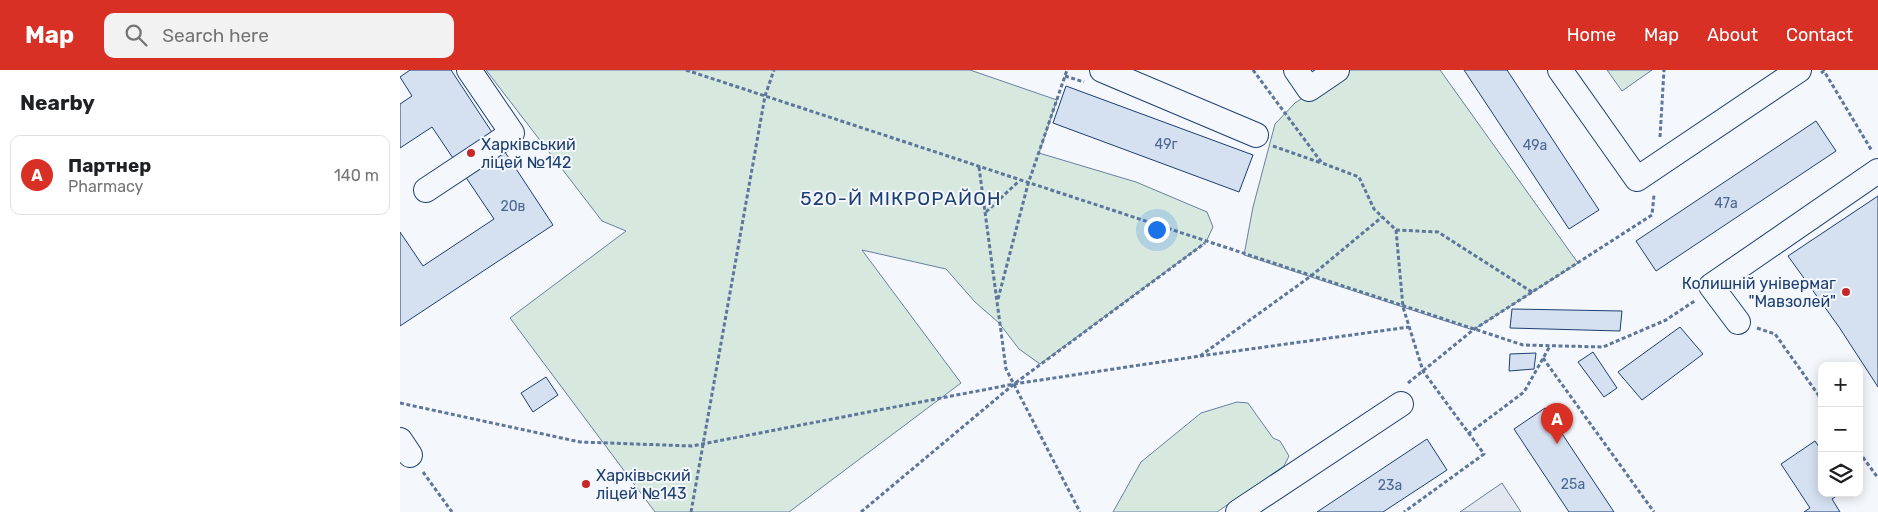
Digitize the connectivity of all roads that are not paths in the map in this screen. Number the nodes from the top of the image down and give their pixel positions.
1 (469, 70) edge
2 (1102, 70) edge
3 (1296, 70) edge
4 (1337, 70) edge
5 (1560, 70) edge
6 (1807, 73) edge
7 (1256, 134) dead end
8 (1876, 162) edge
9 (426, 190) dead end
10 (1738, 322) dead end
11 (1402, 395) road end
12 (1238, 512) edge

1 - 9 lane
2 - 7 lane
3 - 4 lane
5 - 6 lane
8 - 10 lane
11 - 12 lane

